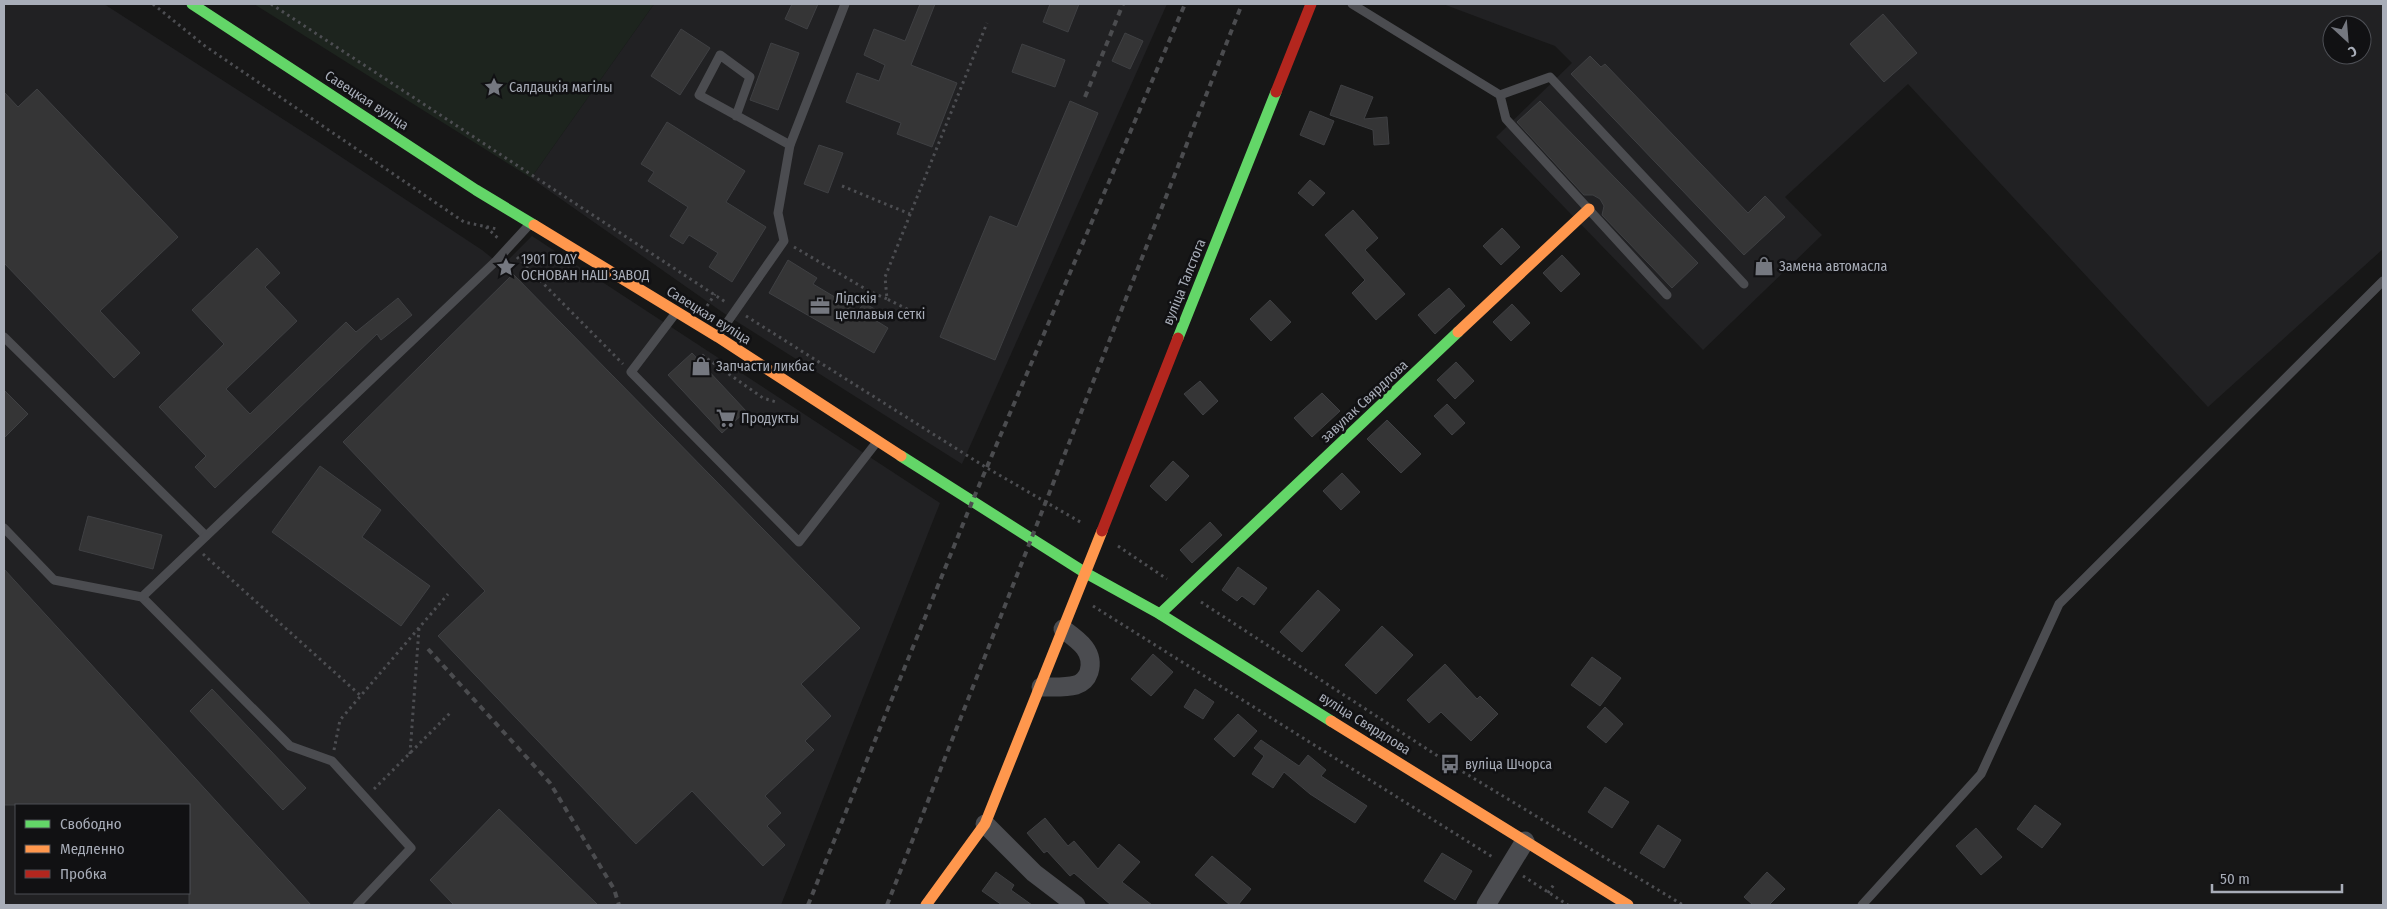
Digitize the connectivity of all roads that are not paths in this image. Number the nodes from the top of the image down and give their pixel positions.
1 (192, 4) edge
2 (845, 4) edge
3 (1311, 4) edge
4 (1352, 4) edge
5 (1500, 95) junction
6 (736, 116) junction
7 (790, 145) junction
8 (1589, 209) junction
9 (530, 223) junction
10 (2383, 281) edge
11 (1744, 284) dead end
12 (1667, 295) dead end
13 (676, 312) junction
14 (4, 337) edge
15 (718, 337) junction
16 (878, 441) junction
17 (4, 528) edge
18 (206, 536) junction
19 (1084, 572) junction
20 (142, 597) junction
21 (1160, 614) junction
22 (1063, 629) junction
23 (1041, 687) junction
24 (985, 824) junction
25 (1525, 841) junction
26 (357, 905) edge
27 (926, 905) edge
28 (1076, 905) edge
29 (1486, 905) edge
30 (1628, 905) edge
31 (1862, 905) edge

1 - 9 main road, Савецкая вуліца
2 - 7 lane
3 - 19 main road, вуліца Талстога
4 - 5 lane
5 - 8 lane
5 - 11 lane
6 - 6 lane
6 - 7 lane
7 - 15 lane
8 - 12 lane
8 - 21 main road, завулак Свярдлова
9 - 13 main road, Савецкая вуліца
9 - 18 lane
10 - 31 lane
13 - 15 main road, Савецкая вуліца
13 - 16 lane
14 - 18 lane
15 - 16 main road, Савецкая вуліца
16 - 19 main road, Савецкая вуліца
17 - 20 lane
18 - 20 lane
19 - 21 main road, вуліца Свярдлова
19 - 22 main road, вуліца Талстога
20 - 26 lane
21 - 25 main road, вуліца Свярдлова
22 - 23 main road, вуліца Талстога
22 - 23 street
23 - 24 main road, вуліца Талстога
24 - 27 main road, вуліца Талстога
24 - 28 street
25 - 29 street
25 - 30 main road, вуліца Свярдлова

